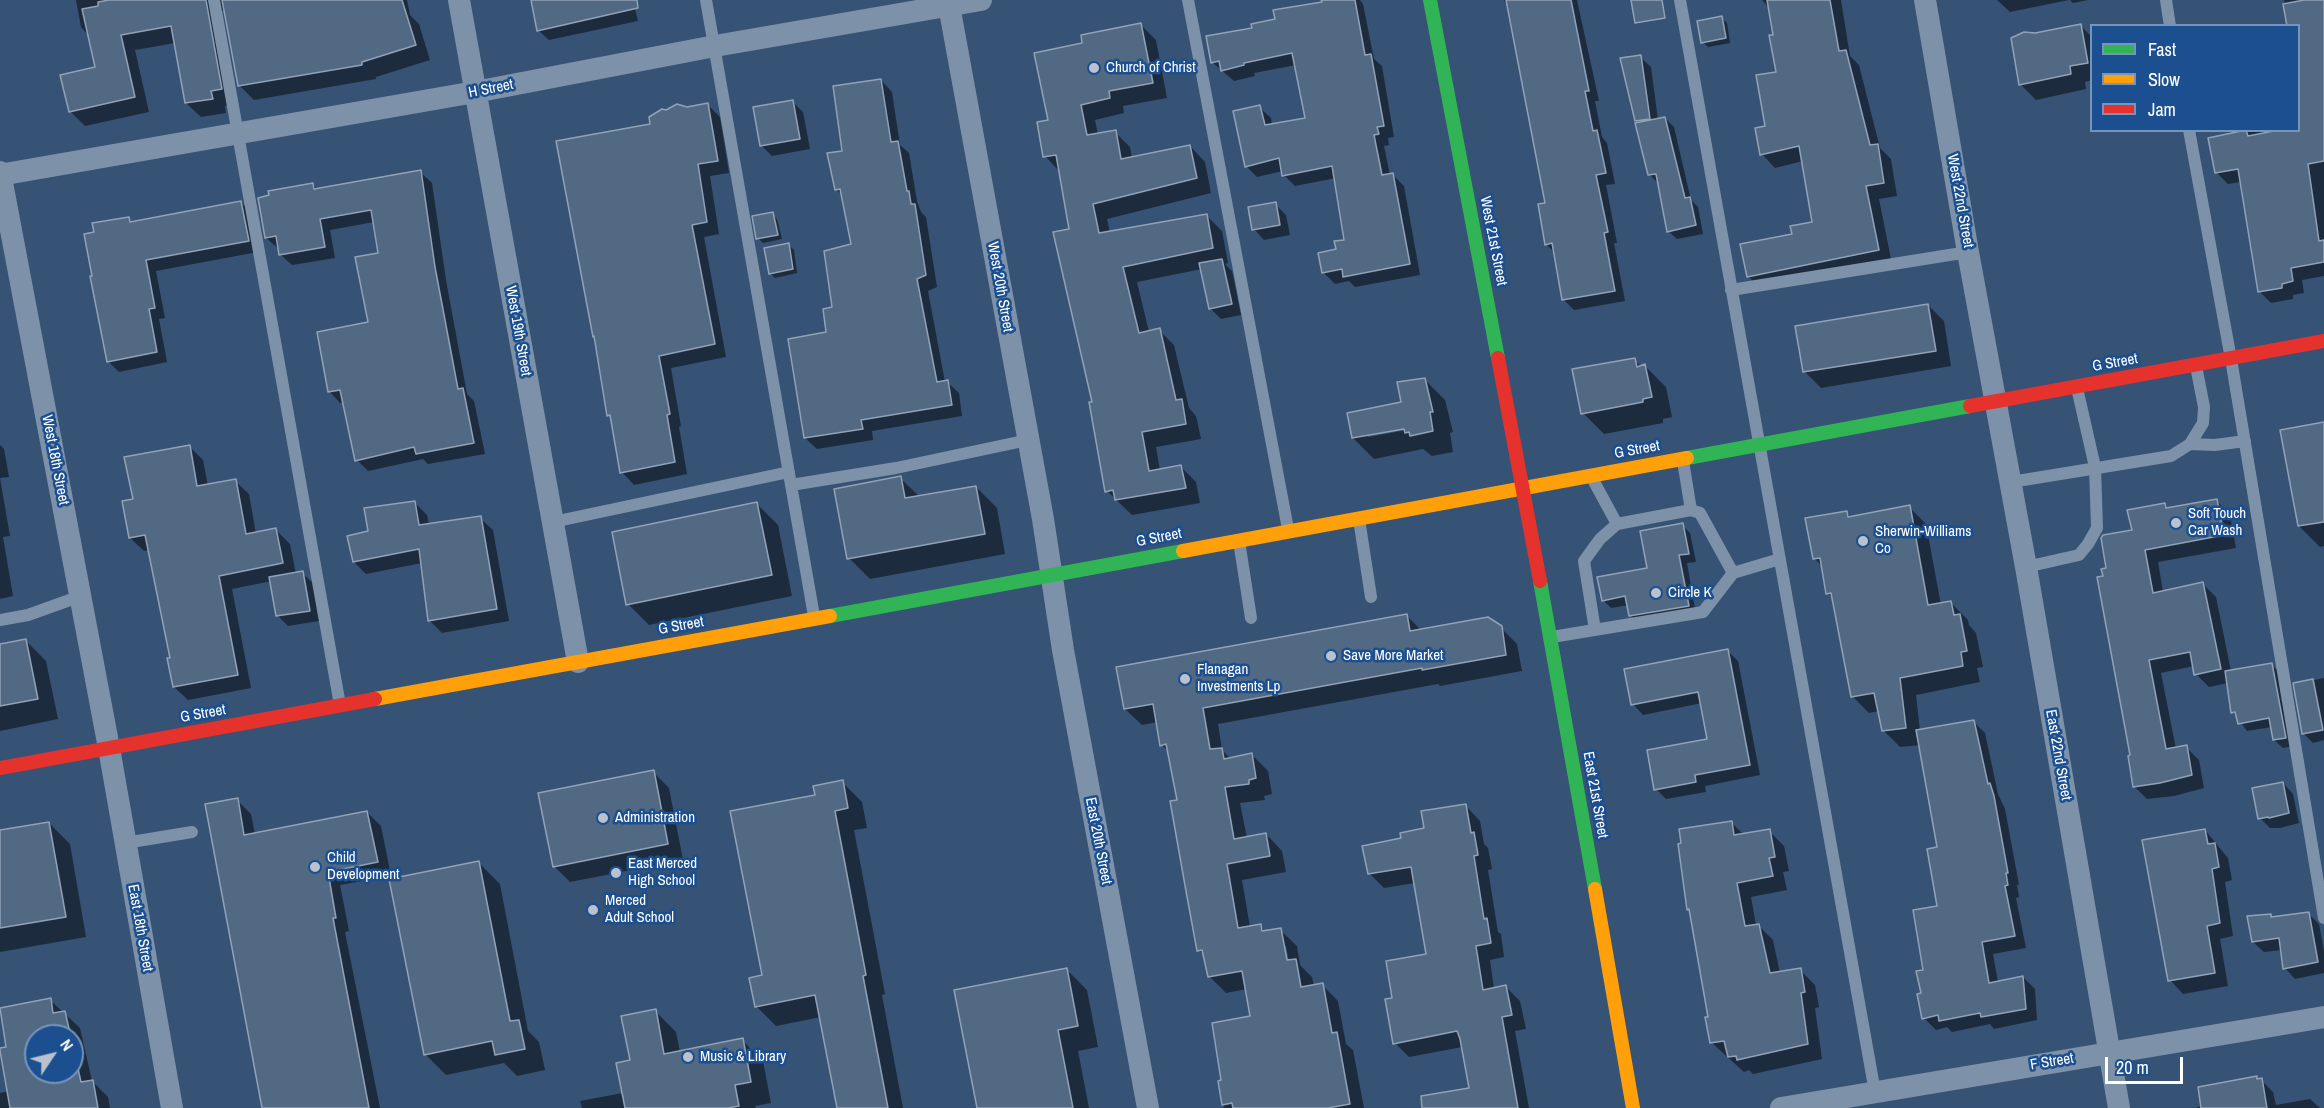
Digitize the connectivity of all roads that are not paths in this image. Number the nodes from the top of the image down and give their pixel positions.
1 (214, 0) edge
2 (459, 0) edge
3 (706, 0) edge
4 (981, 0) edge
5 (1188, 0) edge
6 (1430, 0) edge
7 (1680, 0) edge
8 (1925, 0) edge
9 (2166, 0) edge
10 (948, 3) edge
11 (2170, 24) edge
12 (715, 46) junction
13 (475, 92) junction
14 (2189, 132) edge
15 (239, 134) junction
16 (0, 174) edge
17 (1968, 252) junction
18 (1731, 290) junction
19 (2324, 341) edge
20 (2231, 359) junction
21 (2196, 366) junction
22 (2076, 387) junction
23 (1996, 402) junction
24 (1028, 440) junction
25 (2245, 441) junction
26 (1760, 444) junction
27 (2190, 444) junction
28 (1682, 458) junction
29 (2095, 467) junction
30 (789, 472) junction
31 (1591, 475) junction
32 (2011, 482) junction
33 (791, 485) junction
34 (1523, 488) junction
35 (1691, 510) junction
36 (1359, 517) junction
37 (553, 522) junction
38 (1617, 524) junction
39 (1288, 530) junction
40 (1239, 540) junction
41 (1780, 560) junction
42 (2026, 567) junction
43 (1732, 573) junction
44 (1051, 574) junction
45 (81, 596) junction
46 (1371, 597) dead end
47 (814, 618) junction
48 (1251, 618) dead end
49 (0, 620) edge
50 (1595, 630) junction
51 (1551, 637) junction
52 (578, 662) junction
53 (340, 706) junction
54 (109, 748) junction
55 (0, 768) edge
56 (192, 832) dead end
57 (125, 843) junction
58 (2324, 918) edge
59 (2324, 1017) edge
60 (2108, 1053) junction
61 (1875, 1092) junction
62 (172, 1108) edge
63 (1148, 1108) edge
64 (1633, 1108) edge
65 (1781, 1108) edge
66 (2119, 1108) edge

1 - 15 lane
2 - 13 street, West 19th Street
3 - 12 lane
4 - 10 street, H Street
5 - 39 lane
6 - 34 main road, West 21st Street
7 - 18 lane
8 - 17 street, West 22nd Street
9 - 11 lane
10 - 12 street, H Street
10 - 24 street, West 20th Street
12 - 13 street, H Street
12 - 30 lane
13 - 15 street, H Street
13 - 37 street, West 19th Street
14 - 20 lane
15 - 16 street, H Street
15 - 53 lane
16 - 45 street, West 18th Street
17 - 18 lane
17 - 23 street, West 22nd Street
18 - 26 lane
19 - 20 main road, G Street
20 - 21 main road, G Street
20 - 25 lane
21 - 22 main road, G Street
21 - 27 lane
22 - 23 main road, G Street
22 - 29 lane
23 - 26 main road, G Street
23 - 32 street, East 22nd Street
24 - 33 lane
24 - 44 street, West 20th Street
25 - 27 lane
25 - 58 lane
26 - 28 main road, G Street
26 - 41 lane
27 - 29 lane
28 - 31 main road, G Street
28 - 35 lane
29 - 32 lane
29 - 42 lane
30 - 33 lane
30 - 37 lane
31 - 34 main road, G Street
31 - 38 lane
32 - 42 street, East 22nd Street
33 - 47 lane
34 - 36 main road, G Street
34 - 51 main road, East 21st Street
35 - 38 lane
35 - 43 lane
36 - 39 main road, G Street
36 - 46 lane
37 - 52 street, West 19th Street
38 - 50 lane
39 - 40 main road, G Street
40 - 44 main road, G Street
40 - 48 lane
41 - 43 lane
41 - 61 lane
42 - 60 street, East 22nd Street
43 - 50 lane
44 - 47 main road, G Street
44 - 63 street, East 20th Street
45 - 49 lane
45 - 54 street, West 18th Street
47 - 52 main road, G Street
50 - 51 lane
51 - 64 main road, East 21st Street
52 - 53 main road, G Street
53 - 54 main road, G Street
54 - 55 main road, G Street
54 - 57 street, East 18th Street
56 - 57 lane
57 - 62 street, East 18th Street
59 - 60 street, F Street
60 - 61 street, F Street
60 - 66 street, East 22nd Street
61 - 65 street, F Street

